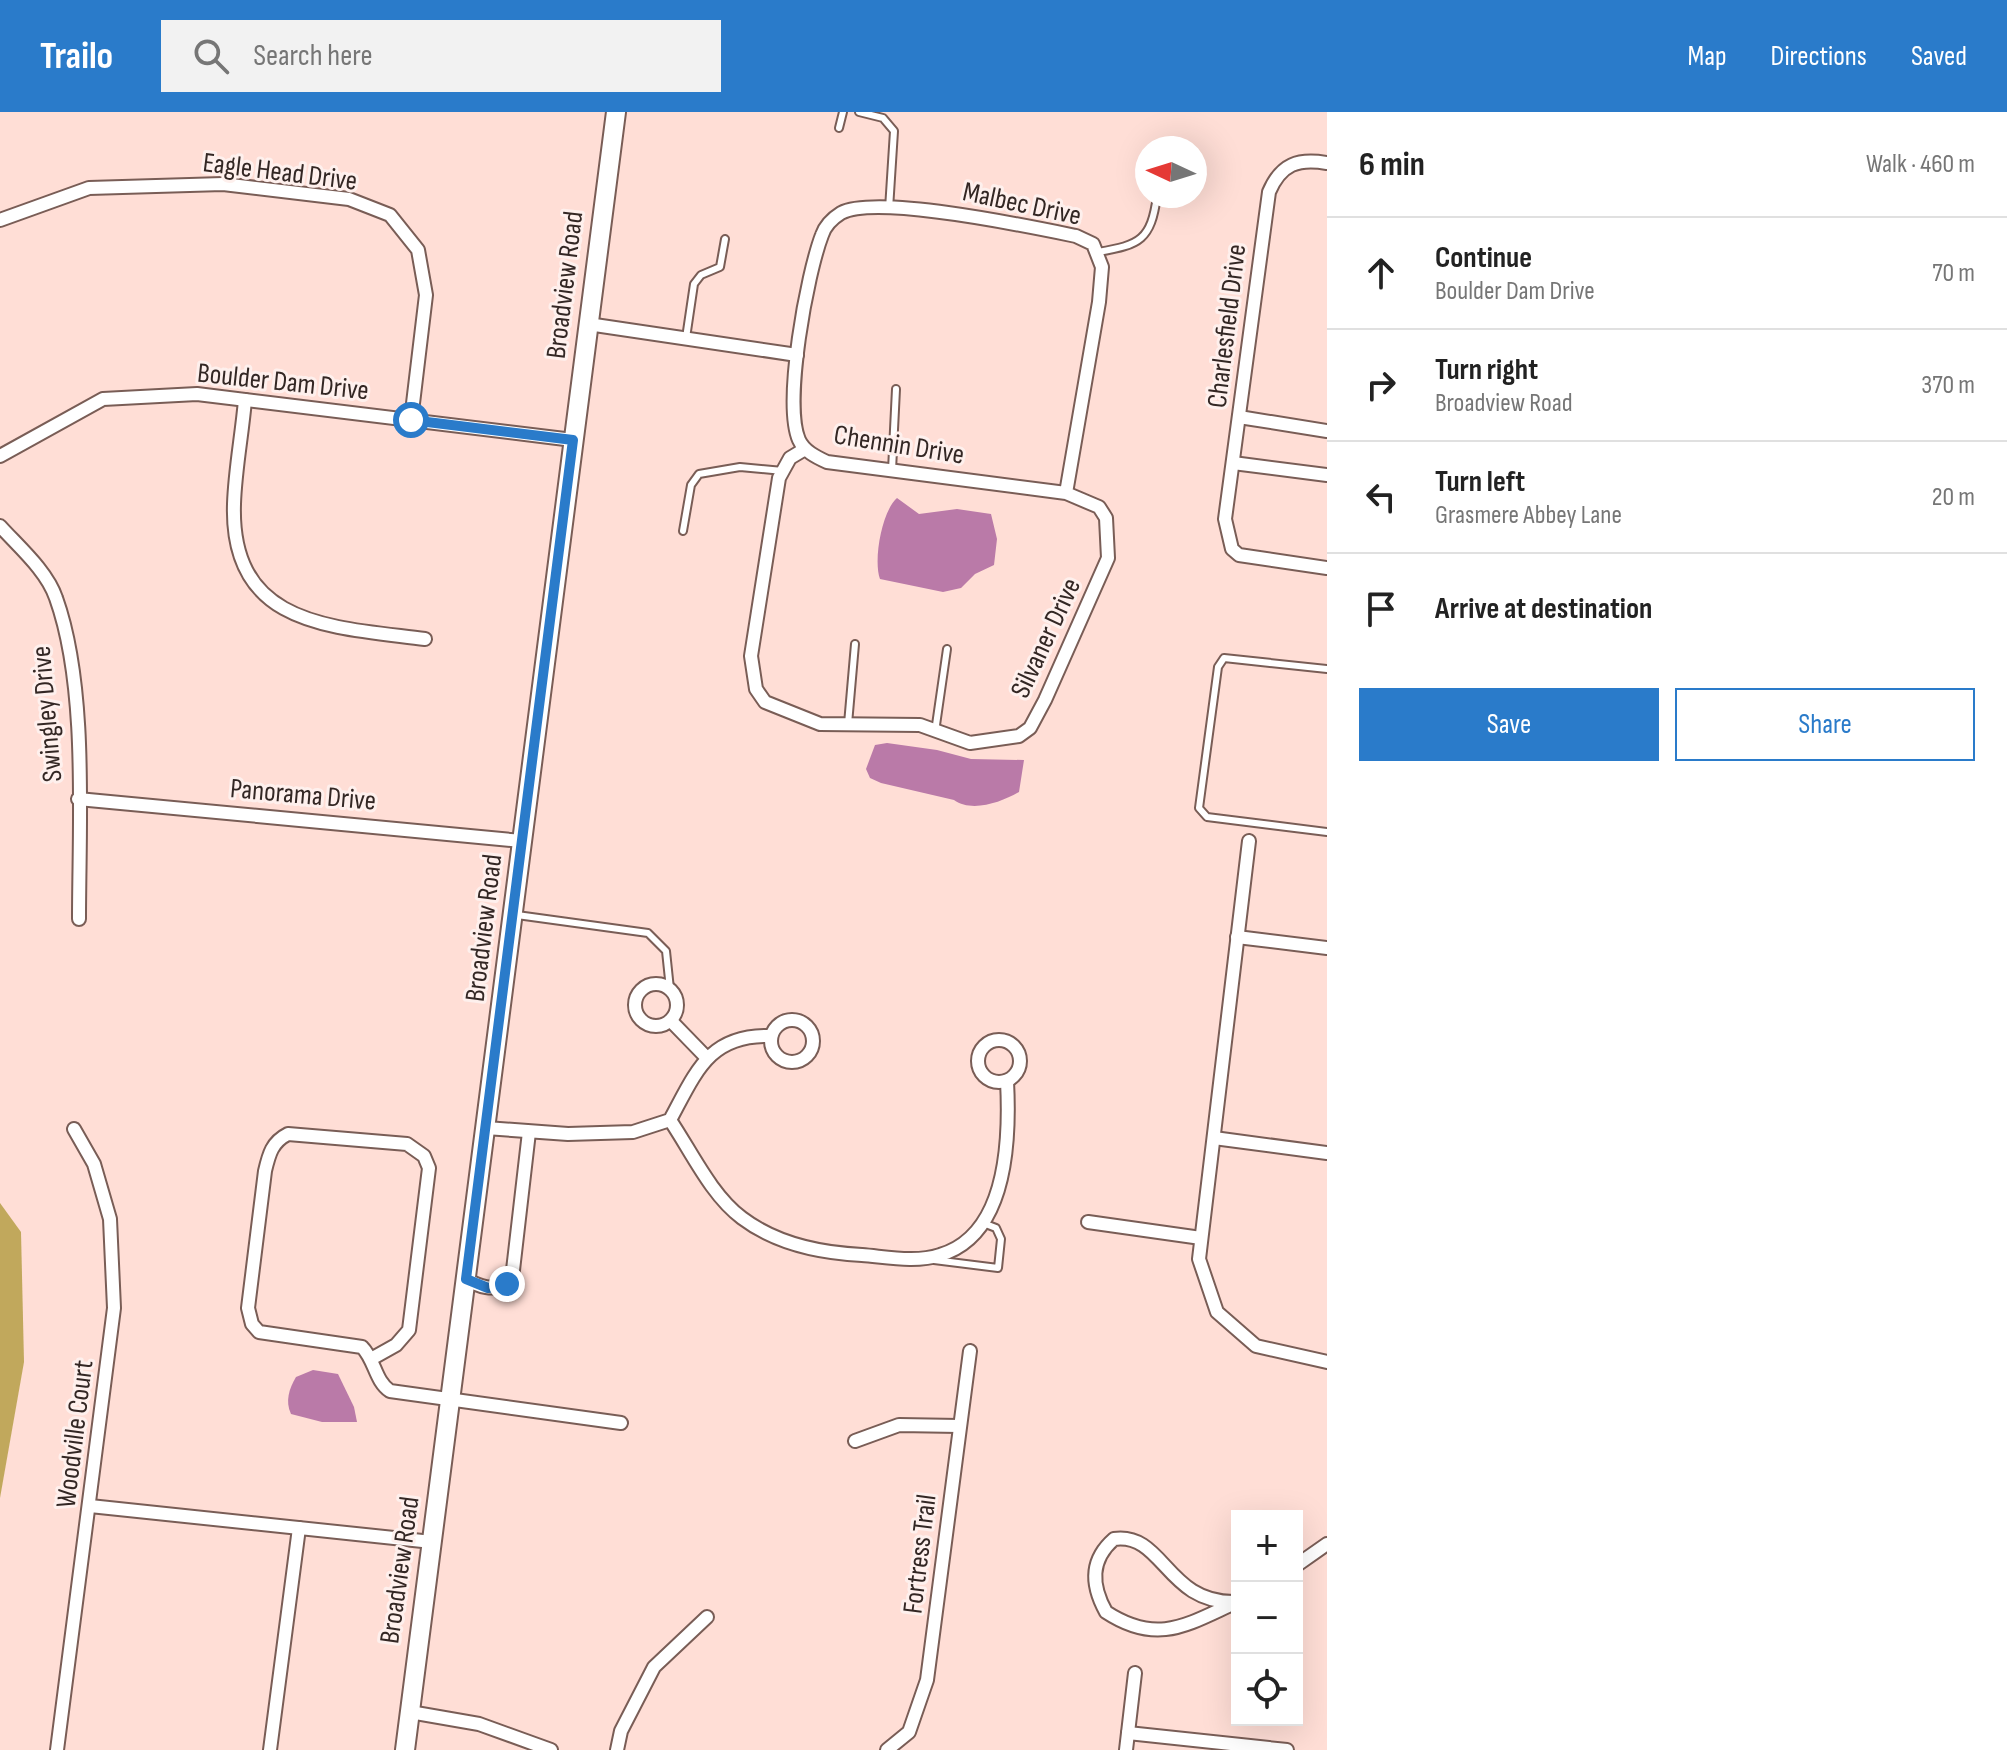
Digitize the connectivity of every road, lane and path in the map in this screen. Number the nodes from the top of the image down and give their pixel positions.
1 (616, 112) edge
2 (843, 112) edge
3 (859, 112) edge
4 (839, 128) dead end
5 (1327, 163) edge
6 (1154, 208) edge
7 (889, 209) junction
8 (0, 220) edge
9 (725, 239) dead end
10 (1098, 252) junction
11 (588, 324) junction
12 (686, 338) junction
13 (797, 355) junction
14 (896, 389) dead end
15 (245, 400) junction
16 (1239, 417) junction
17 (411, 420) junction
18 (1327, 431) edge
19 (573, 440) junction
20 (805, 449) junction
21 (0, 456) edge
22 (1233, 463) junction
23 (892, 470) junction
24 (783, 471) junction
25 (1327, 475) edge
26 (1066, 493) junction
27 (1099, 507) joint
28 (0, 526) edge
29 (683, 531) dead end
30 (1327, 568) edge
31 (425, 639) dead end
32 (855, 644) dead end
33 (947, 649) dead end
34 (1327, 669) edge
35 (848, 724) junction
36 (935, 732) junction
37 (78, 799) junction
38 (1327, 832) edge
39 (522, 841) junction
40 (1249, 841) dead end
41 (514, 915) junction
42 (79, 919) dead end
43 (1237, 937) junction
44 (1327, 948) edge
45 (670, 989) junction
46 (671, 1021) junction
47 (771, 1036) dead end
48 (706, 1057) junction
49 (1007, 1081) dead end
50 (670, 1120) junction
51 (486, 1128) junction
52 (74, 1129) dead end
53 (529, 1132) junction
54 (1214, 1138) junction
55 (1327, 1153) edge
56 (1088, 1222) dead end
57 (983, 1223) junction
58 (1201, 1238) junction
59 (926, 1258) junction
60 (466, 1279) junction
61 (970, 1351) dead end
62 (371, 1359) junction
63 (1327, 1362) edge
64 (451, 1400) junction
65 (621, 1423) dead end
66 (959, 1426) junction
67 (855, 1441) dead end
68 (90, 1506) junction
69 (299, 1528) junction
70 (432, 1542) junction
71 (1327, 1544) edge
72 (1303, 1561) edge
73 (1237, 1602) edge
74 (707, 1617) dead end
75 (1135, 1673) dead end
76 (410, 1712) junction
77 (1128, 1733) junction
78 (57, 1750) edge
79 (270, 1750) edge
80 (405, 1750) edge
81 (551, 1750) edge
82 (617, 1750) edge
83 (887, 1750) edge
84 (1126, 1750) edge
85 (1287, 1750) edge

1 - 11 street, Broadview Road
2 - 4 lane
3 - 7 lane
5 - 16 street, Charlesfield Drive
6 - 10 lane
7 - 10 street, Malbec Drive
7 - 13 street, Malbec Drive
8 - 17 street, Eagle Head Drive
9 - 12 lane
10 - 26 street, Malbec Drive
11 - 12 street
11 - 19 street, Broadview Road
12 - 13 street
13 - 20 street, Chennin Drive
14 - 23 lane
15 - 17 street, Boulder Dam Drive
15 - 21 street, Boulder Dam Drive
15 - 31 street
16 - 18 street
16 - 22 street, Charlesfield Drive
17 - 19 street, Boulder Dam Drive
19 - 39 street, Broadview Road
20 - 23 street, Chennin Drive
20 - 24 street
22 - 25 street
22 - 30 street, Charlesfield Drive
23 - 26 street, Chennin Drive
24 - 29 lane
24 - 35 street, Silvaner Drive
26 - 27 street, Chennin Drive
27 - 36 street, Silvaner Drive
28 - 37 street, Swingley Drive
32 - 35 lane
33 - 36 lane
34 - 38 lane
35 - 36 street, Silvaner Drive
37 - 39 street, Panorama Drive
37 - 42 street, Swingley Drive
39 - 41 street, Broadview Road
40 - 43 street
41 - 45 lane
41 - 51 street, Broadview Road
43 - 44 street
43 - 54 street
45 - 46 street
45 - 46 street
46 - 48 street
47 - 48 street
48 - 50 street
49 - 57 street
50 - 53 street
50 - 59 street
51 - 53 street
51 - 60 street, Broadview Road
52 - 68 street, Woodville Court
53 - 60 street
54 - 55 street
54 - 58 street
56 - 58 street
57 - 59 street
57 - 59 lane
58 - 63 street
60 - 64 street, Broadview Road
61 - 66 street, Fortress Trail
62 - 62 street
62 - 64 street
64 - 65 street
64 - 70 street, Broadview Road
66 - 67 street
66 - 83 street, Fortress Trail
68 - 69 street
68 - 78 street, Woodville Court
69 - 70 street
69 - 79 street
70 - 76 street, Broadview Road
71 - 72 street
73 - 73 street
74 - 82 street
75 - 77 street
76 - 80 street, Broadview Road
76 - 81 street
77 - 84 street
77 - 85 street

